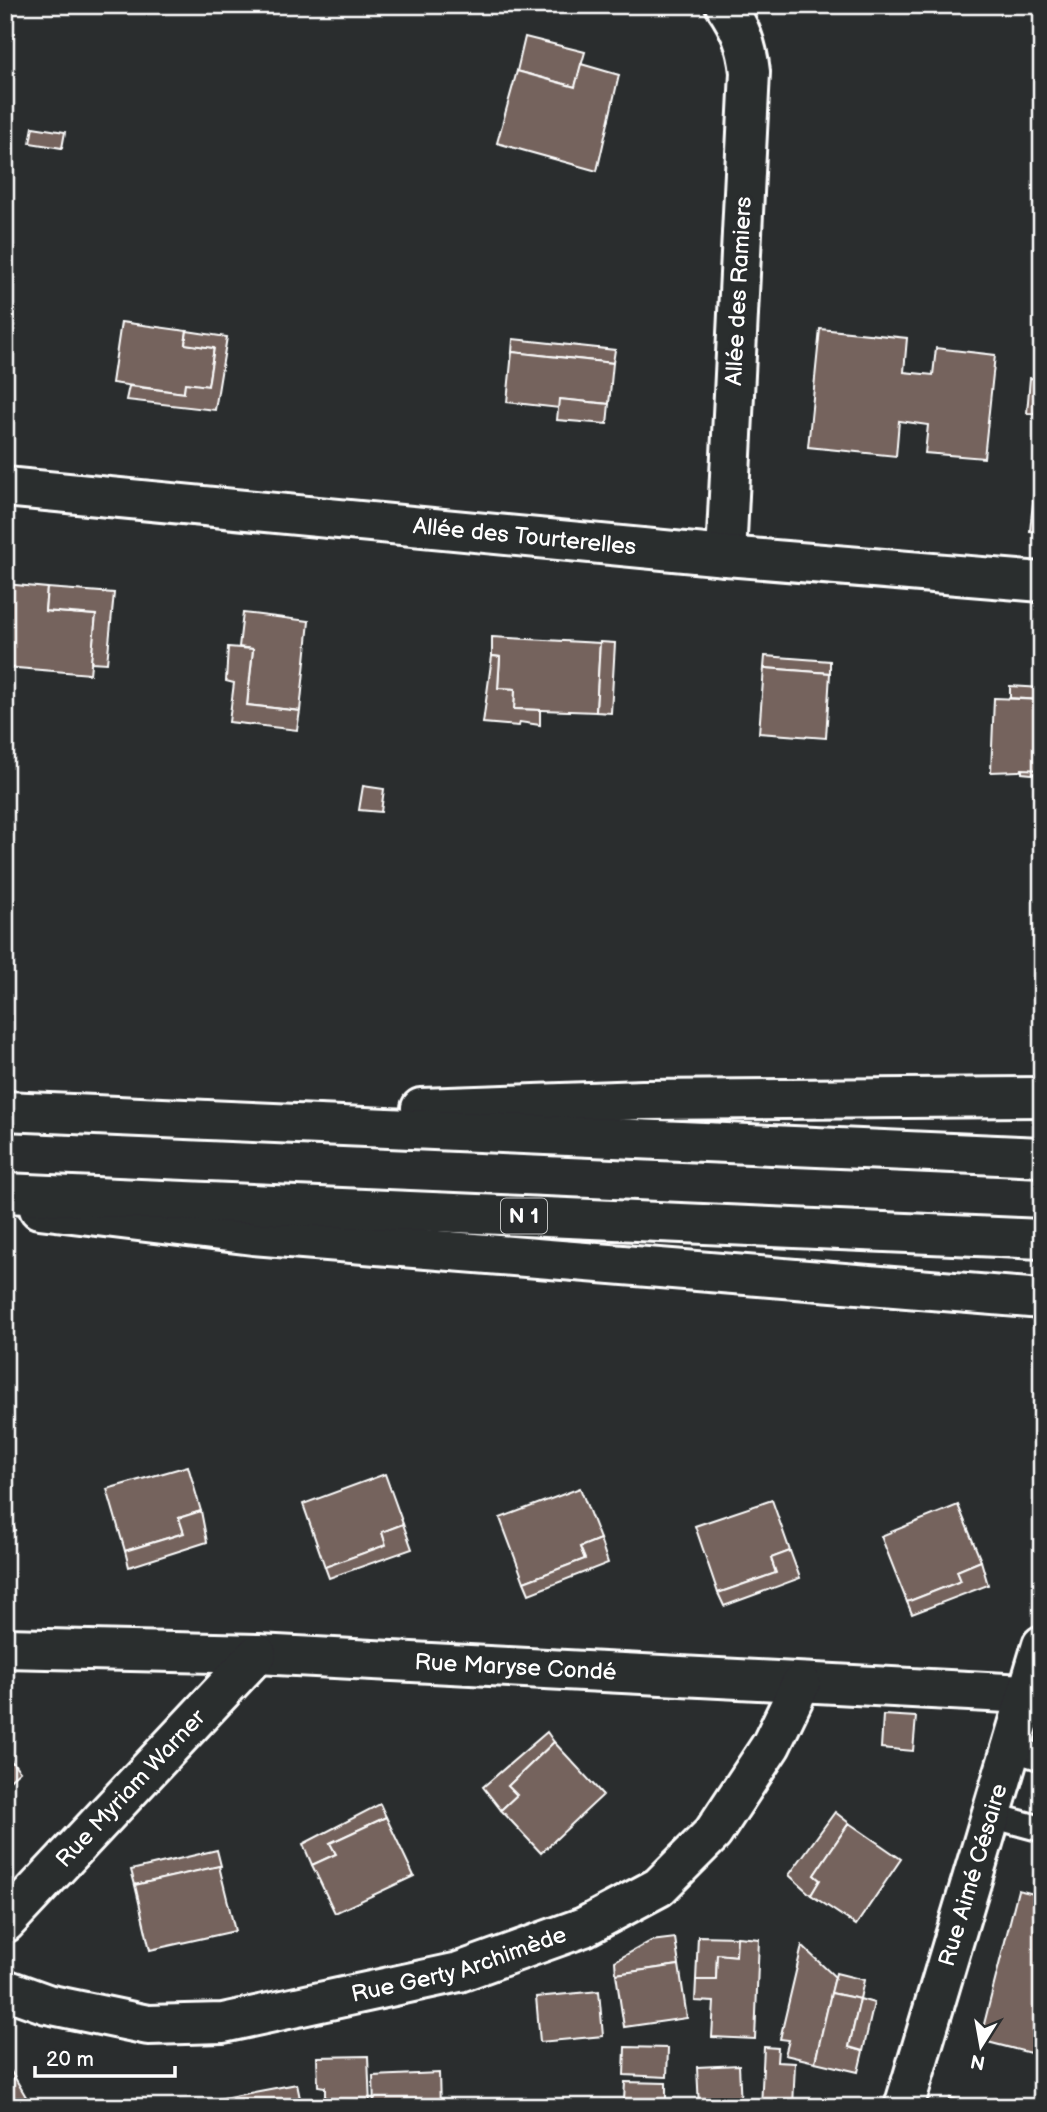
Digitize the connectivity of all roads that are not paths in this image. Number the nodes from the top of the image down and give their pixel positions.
1 (733, 16) edge
2 (5, 487) edge
3 (726, 556) junction
4 (1042, 582) edge
5 (1042, 1097) edge
6 (5, 1111) edge
7 (160, 1119) junction
8 (1042, 1157) edge
9 (5, 1194) edge
10 (5, 1205) edge
11 (1042, 1238) edge
12 (1042, 1299) edge
13 (1042, 1646) edge
14 (5, 1647) edge
15 (257, 1654) junction
16 (801, 1683) junction
17 (1027, 1694) junction
18 (1026, 1753) edge
19 (990, 1815) junction
20 (1042, 1829) edge
21 (5, 1923) edge
22 (5, 1989) edge
23 (904, 2107) edge

1 - 3 main road, Allée des Ramiers
2 - 3 main road, Allée des Tourterelles
3 - 4 main road, Allée des Tourterelles
5 - 7 main road
6 - 7 main road
7 - 8 main road
9 - 11 main road, N 1
10 - 12 main road
13 - 17 main road, Rue Aimé Césaire
14 - 15 main road, Rue Maryse Condé
15 - 16 main road, Rue Maryse Condé
15 - 21 main road, Rue Myriam Warner
16 - 17 main road, Rue Maryse Condé
16 - 22 main road, Rue Gerty Archimède
17 - 18 main road, Rue Aimé Césaire
18 - 19 main road, Rue Aimé Césaire
19 - 20 lane
19 - 23 main road, Rue Aimé Césaire

